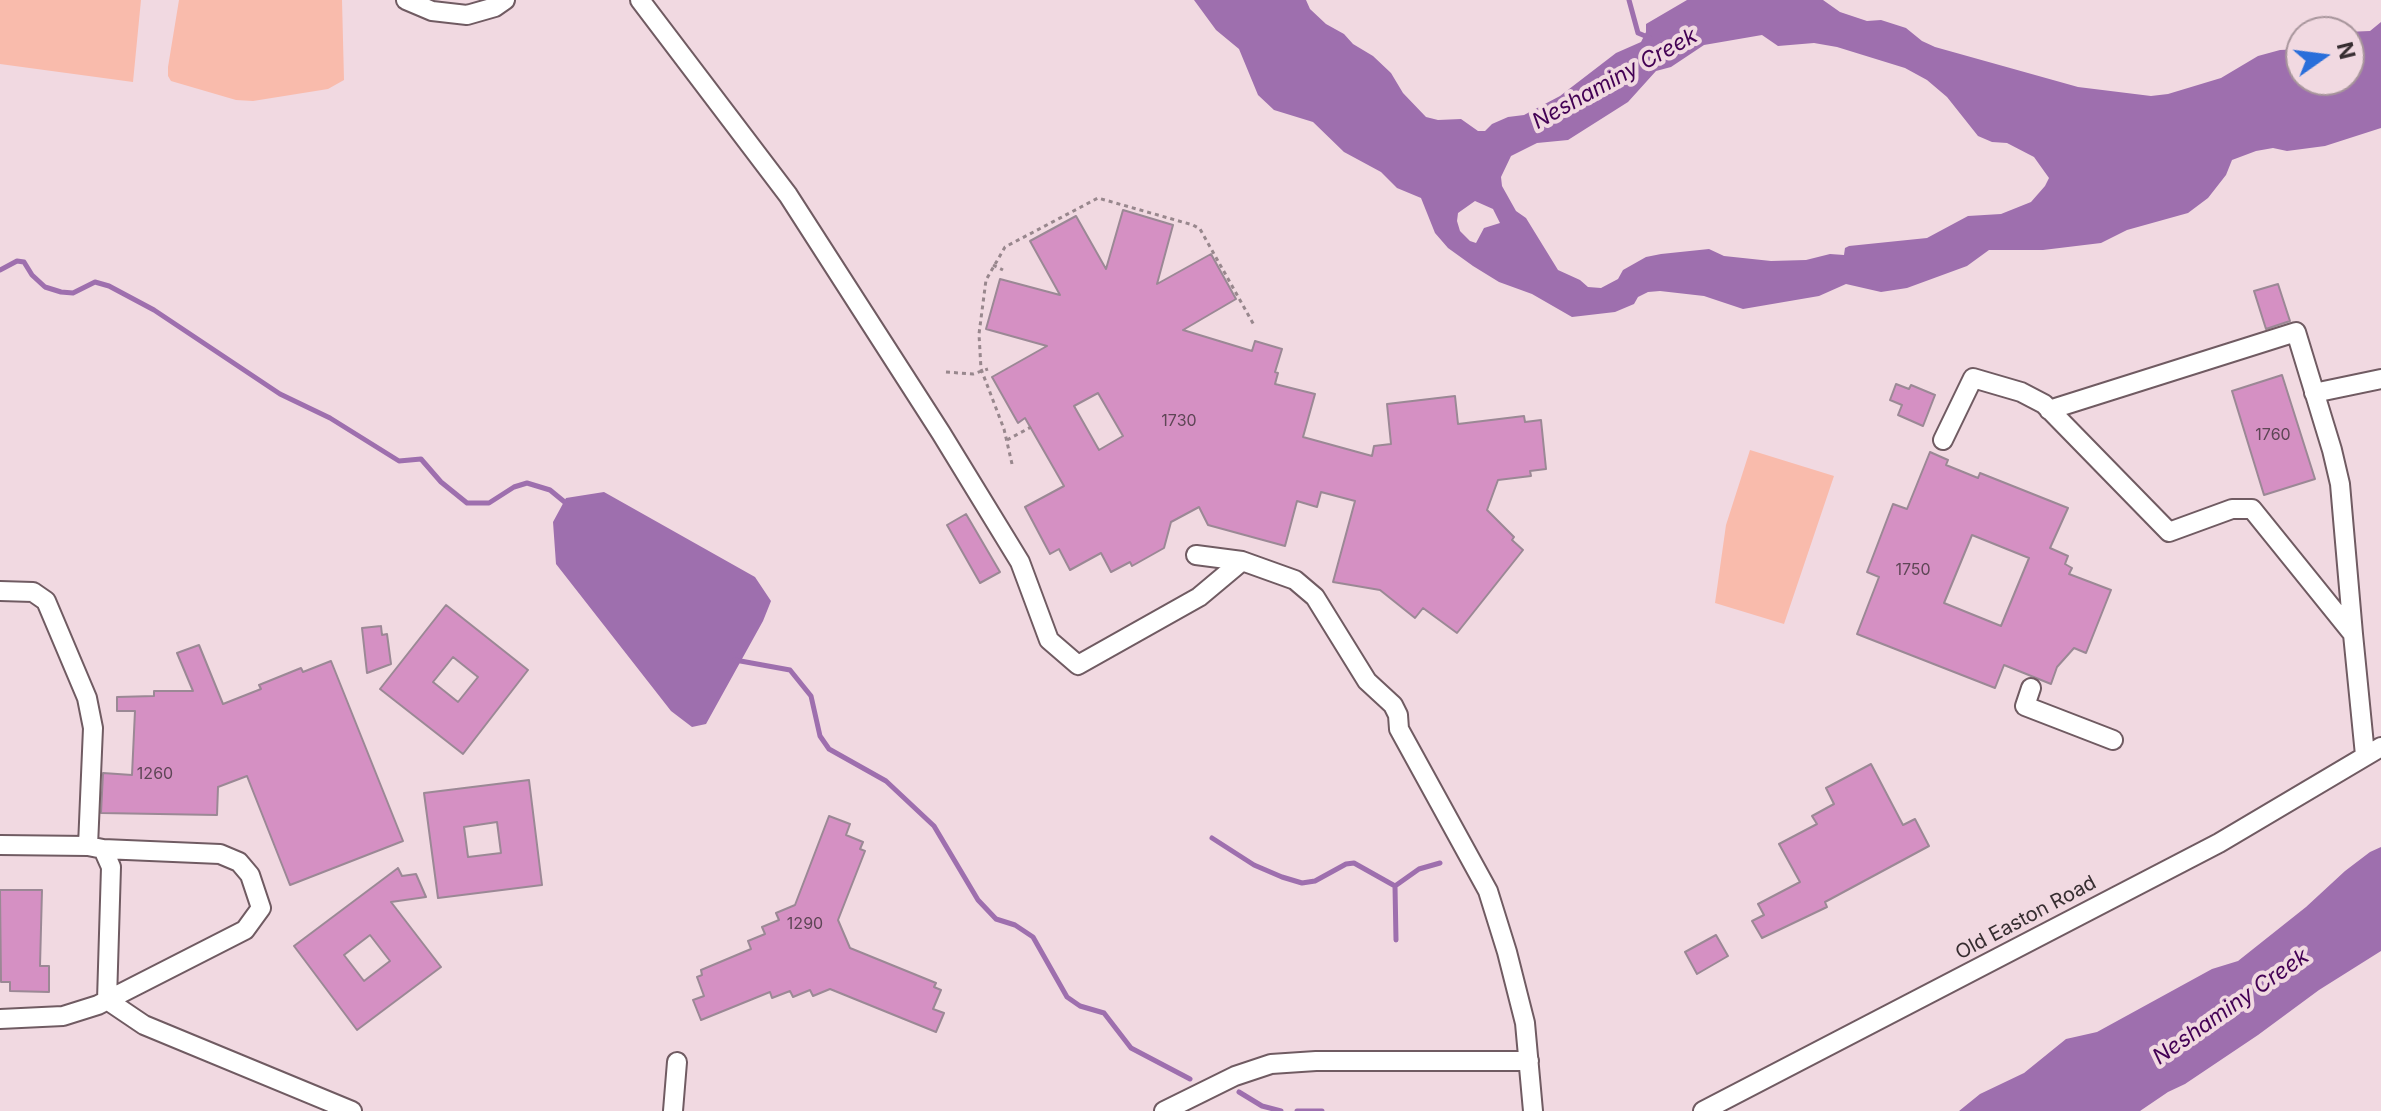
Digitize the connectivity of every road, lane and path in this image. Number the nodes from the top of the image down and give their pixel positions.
1 (406, 0) edge
2 (505, 0) edge
3 (640, 0) edge
4 (1078, 208) junction
5 (1082, 215) dead end
6 (993, 265) junction
7 (1003, 270) dead end
8 (1254, 325) dead end
9 (988, 369) dead end
10 (946, 372) dead end
11 (982, 373) junction
12 (2381, 379) edge
13 (2314, 393) junction
14 (2049, 410) junction
15 (1031, 427) dead end
16 (1007, 440) junction
17 (1943, 440) dead end
18 (1012, 464) dead end
19 (1196, 555) dead end
20 (1242, 561) junction
21 (0, 591) edge
22 (2353, 634) junction
23 (2031, 688) dead end
24 (2113, 740) dead end
25 (2373, 751) edge
26 (0, 845) edge
27 (96, 847) junction
28 (107, 1000) junction
29 (0, 1019) edge
30 (1529, 1061) junction
31 (677, 1062) dead end
32 (352, 1111) edge
33 (673, 1111) edge
34 (1164, 1111) edge
35 (1533, 1111) edge
36 (1703, 1111) edge

1 - 2 street
3 - 20 street
4 - 5 path
4 - 6 path
4 - 8 path
6 - 7 path
6 - 11 path
9 - 11 path
10 - 11 path
11 - 16 path
12 - 13 street
13 - 14 street
13 - 22 street
14 - 17 street
14 - 22 street
15 - 16 path
16 - 18 path
19 - 20 street
20 - 30 street
21 - 27 street
22 - 25 street
23 - 24 street
25 - 36 street, Old Easton Road
26 - 27 street
27 - 28 street
27 - 28 street
28 - 29 street
28 - 32 street
30 - 34 street
30 - 35 street
31 - 33 street

